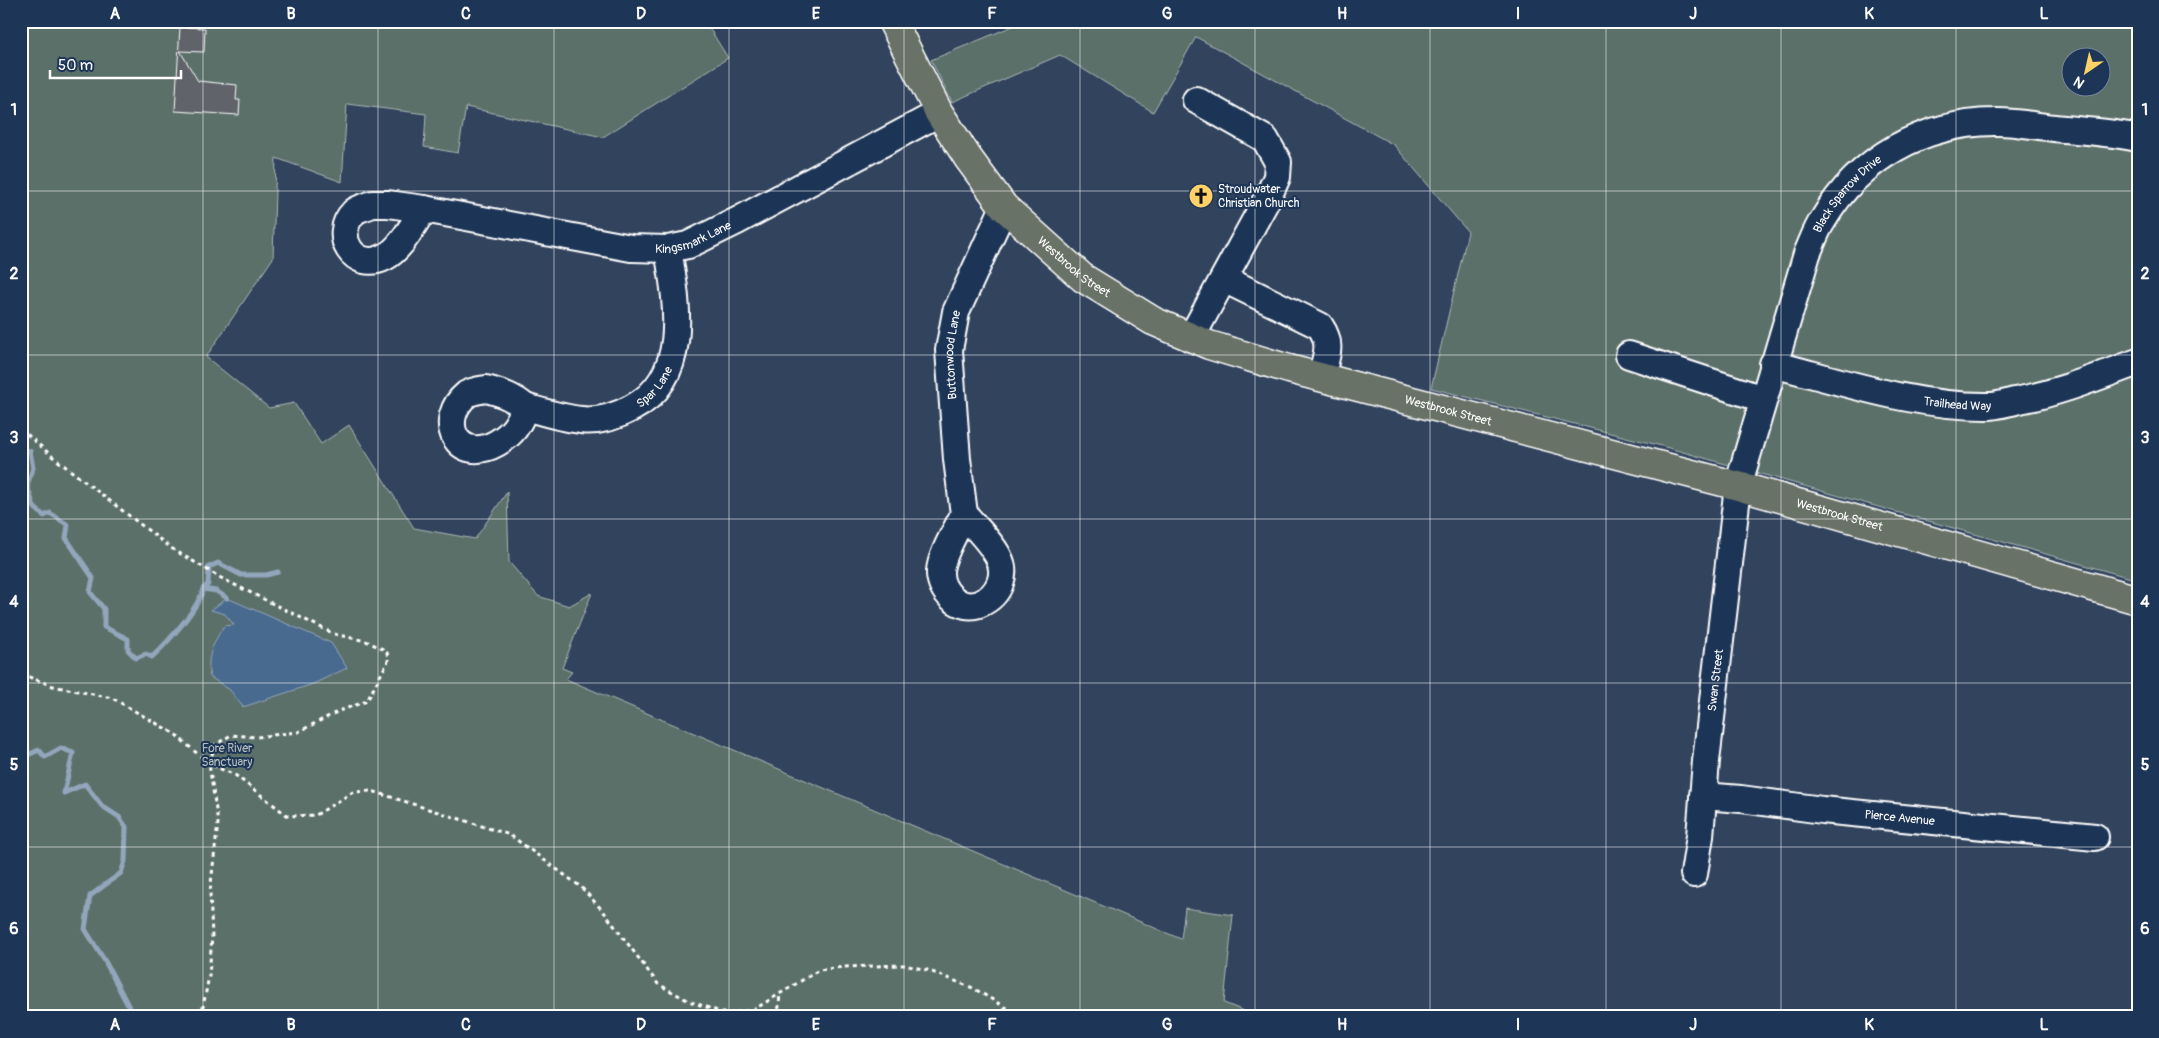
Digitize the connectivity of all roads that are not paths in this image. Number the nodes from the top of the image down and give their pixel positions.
1 (892, 21) edge
2 (1196, 100) dead end
3 (939, 113) junction
4 (2138, 138) edge
5 (1004, 206) junction
6 (424, 209) dead end
7 (668, 249) junction
8 (1224, 279) junction
9 (1191, 338) junction
10 (1629, 355) dead end
11 (2138, 362) edge
12 (1773, 364) junction
13 (1321, 377) junction
14 (1763, 399) junction
15 (525, 407) dead end
16 (1738, 486) junction
17 (964, 514) dead end
18 (2138, 600) edge
19 (1703, 796) junction
20 (2095, 837) dead end
21 (1694, 874) dead end

1 - 3 main road, Westbrook Street
2 - 8 street
3 - 5 main road, Westbrook Street
3 - 7 street, Kingsmark Lane
4 - 12 street, Black Sparrow Drive
5 - 9 main road, Westbrook Street
5 - 17 street, Buttonwood Lane
6 - 7 street, Kingsmark Lane
7 - 15 street, Spar Lane
8 - 9 street
8 - 13 street
9 - 13 main road, Westbrook Street
10 - 14 street
11 - 12 street, Trailhead Way
12 - 14 street, Black Sparrow Drive
13 - 16 main road, Westbrook Street
14 - 16 street, Black Sparrow Drive
16 - 18 main road, Westbrook Street
16 - 19 street, Swan Street
19 - 20 street, Pierce Avenue
19 - 21 street, Swan Street

